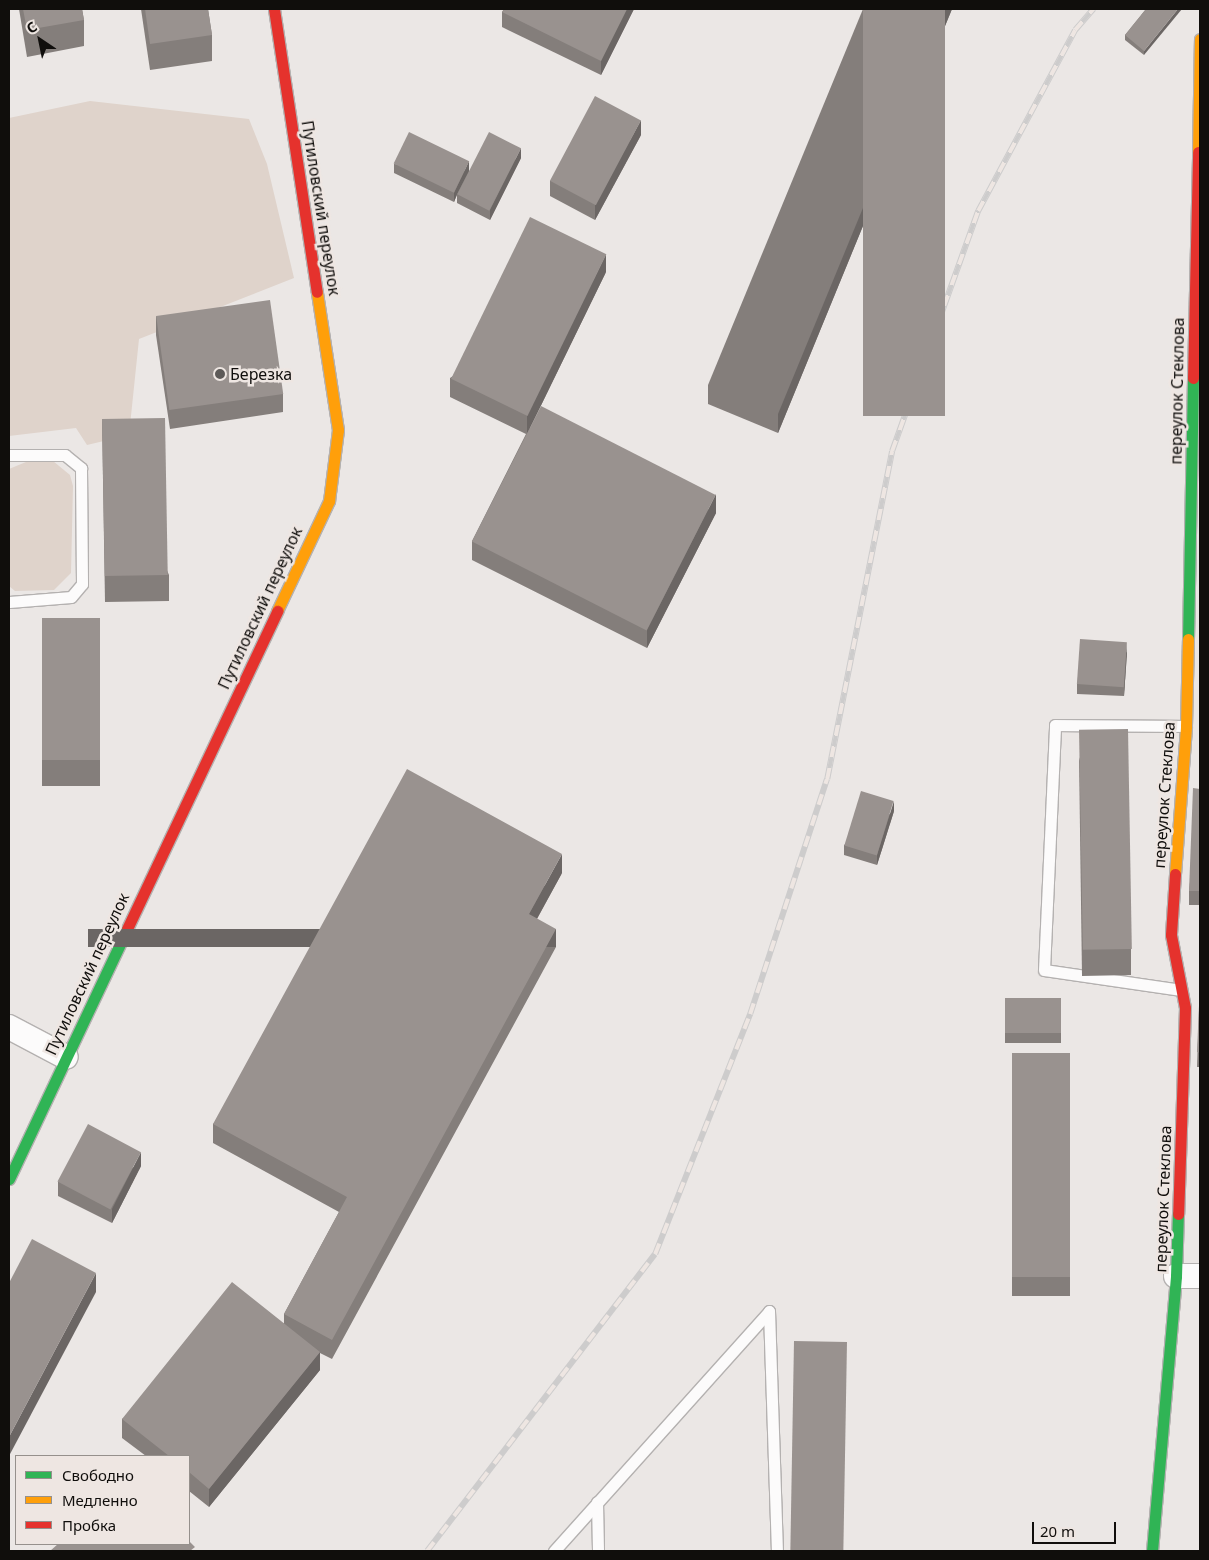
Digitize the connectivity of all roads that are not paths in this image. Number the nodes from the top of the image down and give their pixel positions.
1 (274, 9) edge
2 (1200, 39) edge
3 (9, 455) edge
4 (9, 602) edge
5 (1186, 726) junction
6 (1181, 990) junction
7 (9, 1027) edge
8 (66, 1056) junction
9 (9, 1179) edge
10 (1176, 1276) junction
11 (1200, 1276) edge
12 (597, 1502) junction
13 (554, 1551) edge
14 (598, 1551) edge
15 (777, 1551) edge
16 (1152, 1551) edge

1 - 8 street, Путиловский переулок
2 - 5 street, переулок Стеклова
3 - 4 lane
5 - 6 street, переулок Стеклова
5 - 6 lane
6 - 10 street, переулок Стеклова
7 - 8 street
8 - 9 street, Путиловский переулок
10 - 11 street
10 - 16 street, переулок Стеклова
12 - 13 lane
12 - 14 lane
12 - 15 lane

